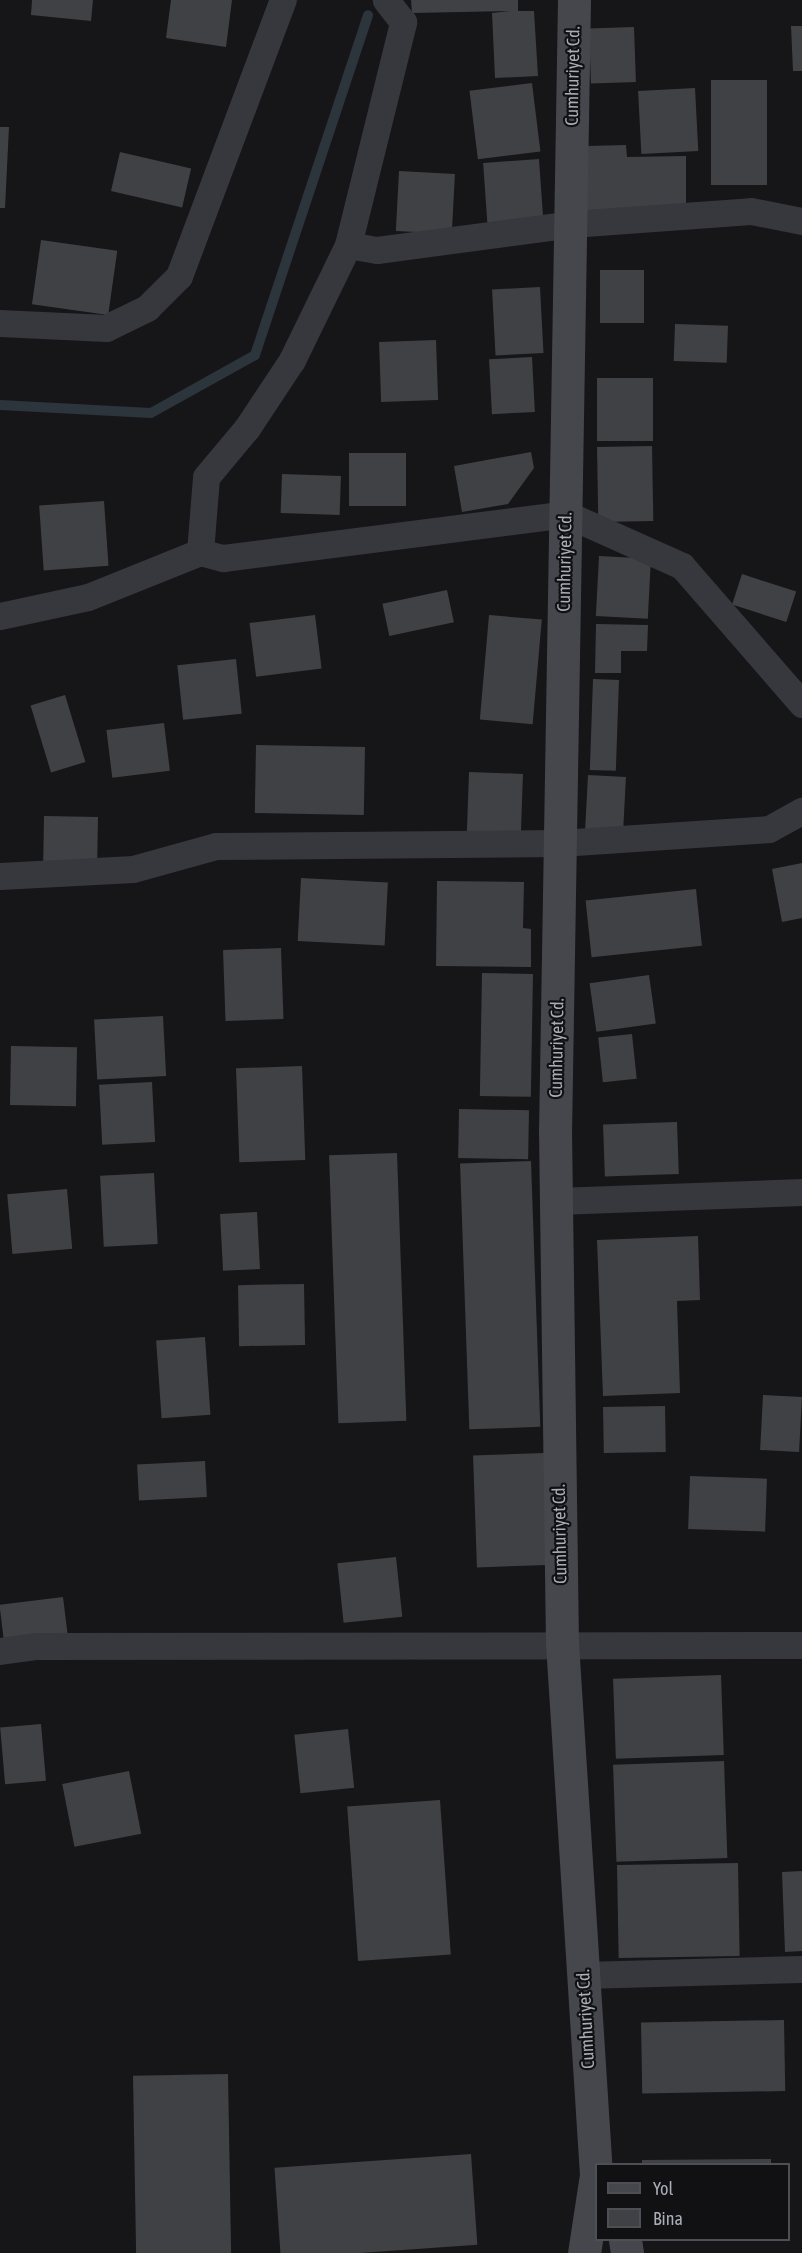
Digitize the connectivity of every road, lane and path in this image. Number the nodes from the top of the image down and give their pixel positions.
1 (282, 0) edge
2 (386, 0) edge
3 (574, 0) edge
4 (802, 221) edge
5 (571, 224) junction
6 (348, 245) junction
7 (0, 323) edge
8 (566, 514) junction
9 (200, 552) junction
10 (0, 616) edge
11 (802, 704) edge
12 (802, 811) edge
13 (560, 843) junction
14 (0, 876) edge
15 (802, 1192) edge
16 (556, 1201) junction
17 (562, 1643) junction
18 (802, 1645) edge
19 (0, 1651) edge
20 (802, 1969) edge
21 (584, 1975) junction
22 (589, 2095) junction
23 (612, 2163) edge
24 (595, 2164) edge
25 (595, 2182) edge
26 (584, 2253) edge

1 - 7 street
2 - 6 street
3 - 5 main road, Cumhuriyet Cd.
4 - 5 street
5 - 6 street
5 - 8 main road, Cumhuriyet Cd.
6 - 9 street
8 - 9 street
8 - 11 street
8 - 13 main road, Cumhuriyet Cd.
9 - 10 street
12 - 13 street
13 - 14 street
13 - 16 main road, Cumhuriyet Cd.
15 - 16 street
16 - 17 main road, Cumhuriyet Cd.
17 - 18 street
17 - 19 street
17 - 21 main road, Cumhuriyet Cd.
20 - 21 street
21 - 22 main road, Cumhuriyet Cd.
22 - 23 main road
22 - 24 main road
25 - 26 main road

